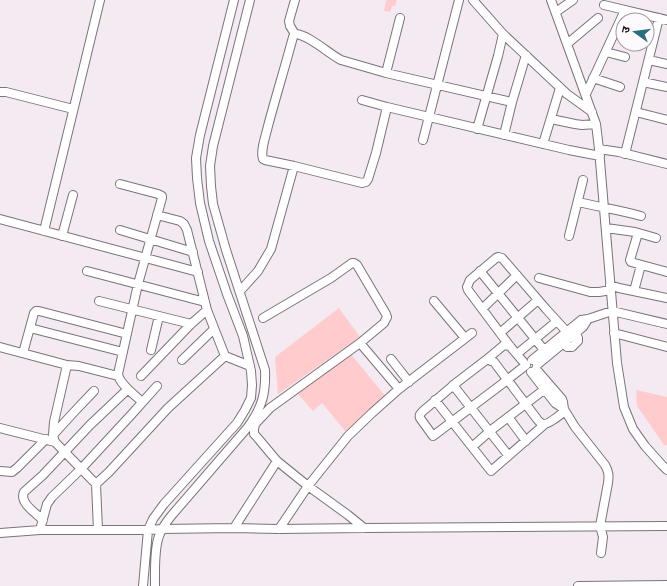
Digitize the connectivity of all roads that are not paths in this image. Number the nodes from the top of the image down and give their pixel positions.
1 (100, 0) edge
2 (234, 0) edge
3 (250, 0) edge
4 (295, 0) edge
5 (459, 0) edge
6 (473, 0) edge
7 (551, 0) edge
8 (573, 0) edge
9 (604, 5) dead end
10 (625, 10) junction
11 (556, 12) junction
12 (400, 18) dead end
13 (598, 18) dead end
14 (663, 19) edge
15 (295, 34) junction
16 (503, 34) junction
17 (567, 44) junction
18 (606, 52) junction
19 (526, 55) junction
20 (625, 57) dead end
21 (649, 60) junction
22 (667, 64) edge
23 (386, 73) junction
24 (593, 78) junction
25 (643, 82) junction
26 (437, 84) junction
27 (620, 86) dead end
28 (667, 87) edge
29 (560, 88) junction
30 (0, 92) edge
31 (586, 94) junction
32 (486, 96) junction
33 (362, 100) dead end
34 (512, 102) junction
35 (386, 107) junction
36 (74, 109) junction
37 (592, 112) junction
38 (636, 112) junction
39 (428, 117) junction
40 (551, 119) junction
41 (667, 120) edge
42 (596, 124) junction
43 (477, 129) junction
44 (504, 135) junction
45 (423, 140) dead end
46 (543, 144) junction
47 (599, 152) junction
48 (625, 154) junction
49 (667, 164) edge
50 (294, 166) junction
51 (583, 180) dead end
52 (120, 184) dead end
53 (73, 195) dead end
54 (578, 202) junction
55 (604, 208) junction
56 (157, 216) junction
57 (641, 216) dead end
58 (0, 219) edge
59 (606, 228) junction
60 (120, 230) dead end
61 (44, 231) junction
62 (638, 233) junction
63 (62, 236) junction
64 (569, 236) dead end
65 (656, 238) dead end
66 (151, 240) junction
67 (193, 252) junction
68 (145, 258) junction
69 (641, 265) junction
70 (480, 271) junction
71 (86, 272) dead end
72 (198, 272) junction
73 (667, 272) edge
74 (517, 276) junction
75 (539, 278) dead end
76 (138, 284) junction
77 (610, 287) junction
78 (240, 291) junction
79 (634, 291) junction
80 (498, 294) junction
81 (667, 298) edge
82 (538, 300) junction
83 (98, 301) dead end
84 (434, 301) dead end
85 (205, 302) junction
86 (482, 309) junction
87 (132, 310) junction
88 (207, 310) junction
89 (612, 311) junction
90 (159, 316) junction
91 (263, 318) dead end
92 (518, 318) junction
93 (557, 321) junction
94 (191, 324) junction
95 (667, 324) edge
96 (30, 328) junction
97 (214, 329) junction
98 (573, 331) junction
99 (500, 333) junction
100 (614, 333) junction
101 (127, 334) junction
102 (535, 339) junction
103 (360, 343) junction
104 (510, 346) junction
105 (0, 347) edge
106 (667, 347) edge
107 (151, 350) dead end
108 (544, 350) junction
109 (123, 352) junction
110 (23, 353) junction
111 (517, 354) junction
112 (225, 356) junction
113 (391, 359) dead end
114 (182, 360) dead end
115 (486, 360) junction
116 (67, 364) junction
117 (250, 366) junction
118 (533, 366) junction
119 (118, 376) junction
120 (141, 376) dead end
121 (507, 380) junction
122 (409, 382) junction
123 (453, 385) junction
124 (157, 386) dead end
125 (128, 389) junction
126 (399, 389) junction
127 (545, 389) junction
128 (94, 391) dead end
129 (435, 400) junction
130 (142, 402) junction
131 (526, 404) junction
132 (471, 408) junction
133 (564, 410) junction
134 (508, 417) junction
135 (452, 422) junction
136 (545, 424) junction
137 (0, 428) edge
138 (490, 431) junction
139 (51, 439) junction
140 (526, 441) junction
141 (472, 447) junction
142 (64, 452) junction
143 (508, 455) junction
144 (277, 460) junction
145 (81, 469) junction
146 (667, 470) edge
147 (0, 471) edge
148 (96, 484) junction
149 (308, 486) junction
150 (43, 520) junction
151 (600, 526) junction
152 (667, 526) edge
153 (234, 528) junction
154 (364, 528) junction
155 (162, 529) junction
156 (279, 529) junction
157 (40, 530) junction
158 (98, 530) junction
159 (148, 530) junction
160 (0, 534) edge
161 (601, 553) dead end
162 (667, 585) edge
163 (143, 586) edge
164 (154, 586) edge
165 (578, 586) edge

1 - 36 street
2 - 117 street
3 - 78 street
4 - 15 street
5 - 26 street
6 - 16 street
7 - 11 street
8 - 11 street
9 - 10 street
10 - 14 street
10 - 18 street
11 - 17 street
12 - 23 street
13 - 17 street
14 - 21 street
15 - 23 street
15 - 50 street
16 - 19 street
16 - 32 street
17 - 31 street
18 - 20 street
18 - 24 street
19 - 29 street
19 - 34 street
21 - 22 street
21 - 25 street
23 - 26 street
24 - 27 street
24 - 31 street
25 - 28 street
25 - 38 street
26 - 32 street
26 - 39 street
29 - 37 street
29 - 40 street
30 - 36 street
31 - 37 street
32 - 34 street
32 - 43 street
33 - 35 street
34 - 44 street
35 - 39 street
35 - 50 street
36 - 61 street
37 - 42 street
38 - 41 street
38 - 48 street
39 - 43 street
39 - 45 street
40 - 42 street
40 - 46 street
42 - 47 street
43 - 44 street
44 - 46 street
46 - 47 street
47 - 48 street
47 - 55 street
48 - 49 street
50 - 78 street
51 - 54 street
52 - 56 street
53 - 63 street
54 - 55 street
54 - 64 street
55 - 57 street
55 - 59 street
56 - 66 street
56 - 67 street
58 - 61 street
59 - 62 street
59 - 77 street
60 - 66 street
61 - 63 street
62 - 65 street
62 - 69 street
63 - 68 street
66 - 67 street
66 - 68 street
67 - 72 street
68 - 72 street
68 - 76 street
69 - 73 street
69 - 79 street
70 - 74 street
70 - 80 street
70 - 86 street
71 - 76 street
72 - 85 street
74 - 80 street
74 - 82 street
75 - 77 street
76 - 85 street
76 - 87 street
77 - 79 street
77 - 89 street
78 - 155 street
79 - 81 street
80 - 86 street
80 - 92 street
82 - 92 street
82 - 93 street
83 - 87 street
84 - 122 street
85 - 88 street
86 - 99 street
87 - 90 street
87 - 101 street
88 - 94 street
88 - 97 street
89 - 95 street
89 - 98 street
89 - 100 street
90 - 94 street
90 - 107 street
91 - 103 street
92 - 99 street
92 - 102 street
93 - 98 street
93 - 102 street
94 - 120 street
96 - 101 street
96 - 109 street
96 - 110 street
97 - 112 street
97 - 114 street
98 - 108 street
98 - 118 street
99 - 104 street
100 - 106 street
100 - 146 street
101 - 109 street
102 - 108 street
102 - 111 street
103 - 126 street
103 - 144 street
104 - 111 street
104 - 115 street
105 - 110 street
108 - 118 street
109 - 119 street
110 - 116 street
111 - 118 street
112 - 117 street
112 - 148 street
113 - 122 street
115 - 121 street
115 - 123 street
116 - 119 street
116 - 139 street
117 - 159 street
118 - 121 street
118 - 127 street
118 - 133 street
119 - 125 street
121 - 131 street
121 - 132 street
122 - 126 street
123 - 129 street
123 - 132 street
124 - 130 street
125 - 130 street
125 - 142 street
126 - 149 street
127 - 131 street
127 - 133 street
128 - 139 street
129 - 135 street
129 - 135 street
130 - 145 street
131 - 134 street
131 - 136 street
132 - 135 street
132 - 138 street
133 - 136 street
133 - 151 street
134 - 138 street
134 - 140 street
135 - 141 street
136 - 140 street
137 - 139 street
138 - 141 street
138 - 143 street
139 - 142 street
139 - 147 street
140 - 143 street
141 - 143 street
142 - 145 street
142 - 150 street
144 - 149 street
144 - 153 street
145 - 148 street
145 - 150 street
148 - 158 street
149 - 154 street
149 - 156 street
150 - 157 street
151 - 152 street
151 - 154 street
151 - 161 street
153 - 155 street
153 - 156 street
154 - 156 street
155 - 159 street
155 - 164 street
157 - 158 street
157 - 160 street
158 - 159 street
159 - 163 street
162 - 165 street

